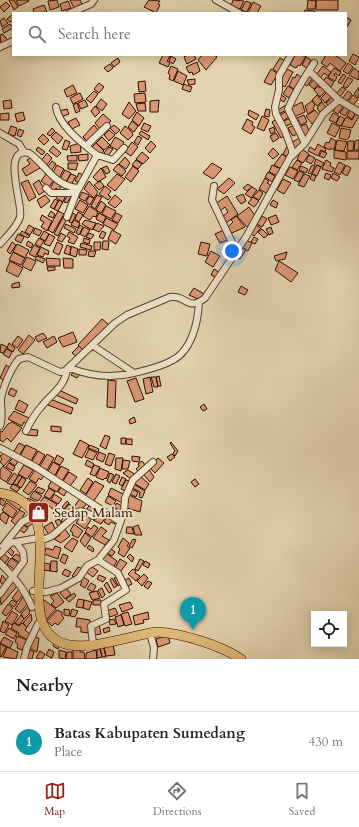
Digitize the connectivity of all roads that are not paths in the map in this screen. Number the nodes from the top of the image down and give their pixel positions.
1 (94, 0) edge
2 (216, 0) edge
3 (72, 12) edge
4 (237, 12) edge
5 (12, 41) edge
6 (0, 47) edge
7 (290, 56) edge
8 (314, 63) dead end
9 (309, 71) junction
10 (339, 100) junction
11 (56, 106) dead end
12 (359, 112) edge
13 (107, 126) dead end
14 (0, 133) edge
15 (305, 143) junction
16 (87, 145) junction
17 (124, 148) dead end
18 (24, 152) junction
19 (97, 155) junction
20 (289, 159) junction
21 (214, 186) dead end
22 (46, 188) dead end
23 (78, 190) junction
24 (67, 217) dead end
25 (0, 244) edge
26 (236, 251) junction
27 (199, 302) junction
28 (92, 345) junction
29 (69, 368) junction
30 (134, 373) junction
31 (2, 391) edge
32 (0, 426) edge
33 (26, 431) dead end
34 (0, 448) edge
35 (153, 462) dead end
36 (0, 493) edge
37 (99, 508) junction
38 (33, 516) junction
39 (120, 521) junction
40 (38, 538) junction
41 (16, 542) junction
42 (0, 550) edge
43 (0, 554) edge
44 (98, 560) junction
45 (0, 563) edge
46 (14, 576) junction
47 (33, 591) junction
48 (0, 594) edge
49 (32, 607) junction
50 (38, 624) junction
51 (150, 633) junction
52 (93, 644) junction
53 (24, 659) edge
54 (153, 659) edge
55 (241, 659) edge

1 - 3 street
2 - 4 street
5 - 6 street
7 - 20 street
8 - 9 street
9 - 10 street
9 - 15 street
10 - 12 street
10 - 15 street
11 - 16 street
13 - 16 street
14 - 18 street
15 - 20 street
16 - 19 street
17 - 19 street
18 - 23 street
18 - 25 street
19 - 23 street
20 - 26 street
21 - 26 street
22 - 23 street
23 - 24 street
26 - 27 street
27 - 28 street
27 - 30 street
28 - 29 street
28 - 30 street
29 - 30 street
29 - 31 street
29 - 33 street
31 - 32 street
34 - 37 street
35 - 39 street
36 - 38 main road
37 - 39 street
37 - 40 street
38 - 40 main road
38 - 42 street
39 - 44 street
40 - 41 street
40 - 47 main road
41 - 43 street
41 - 46 street
44 - 47 street
44 - 52 street
45 - 46 street
46 - 48 street
46 - 49 street
47 - 49 main road
49 - 50 main road
50 - 52 main road
50 - 53 street
51 - 52 main road
51 - 54 street
51 - 55 main road

